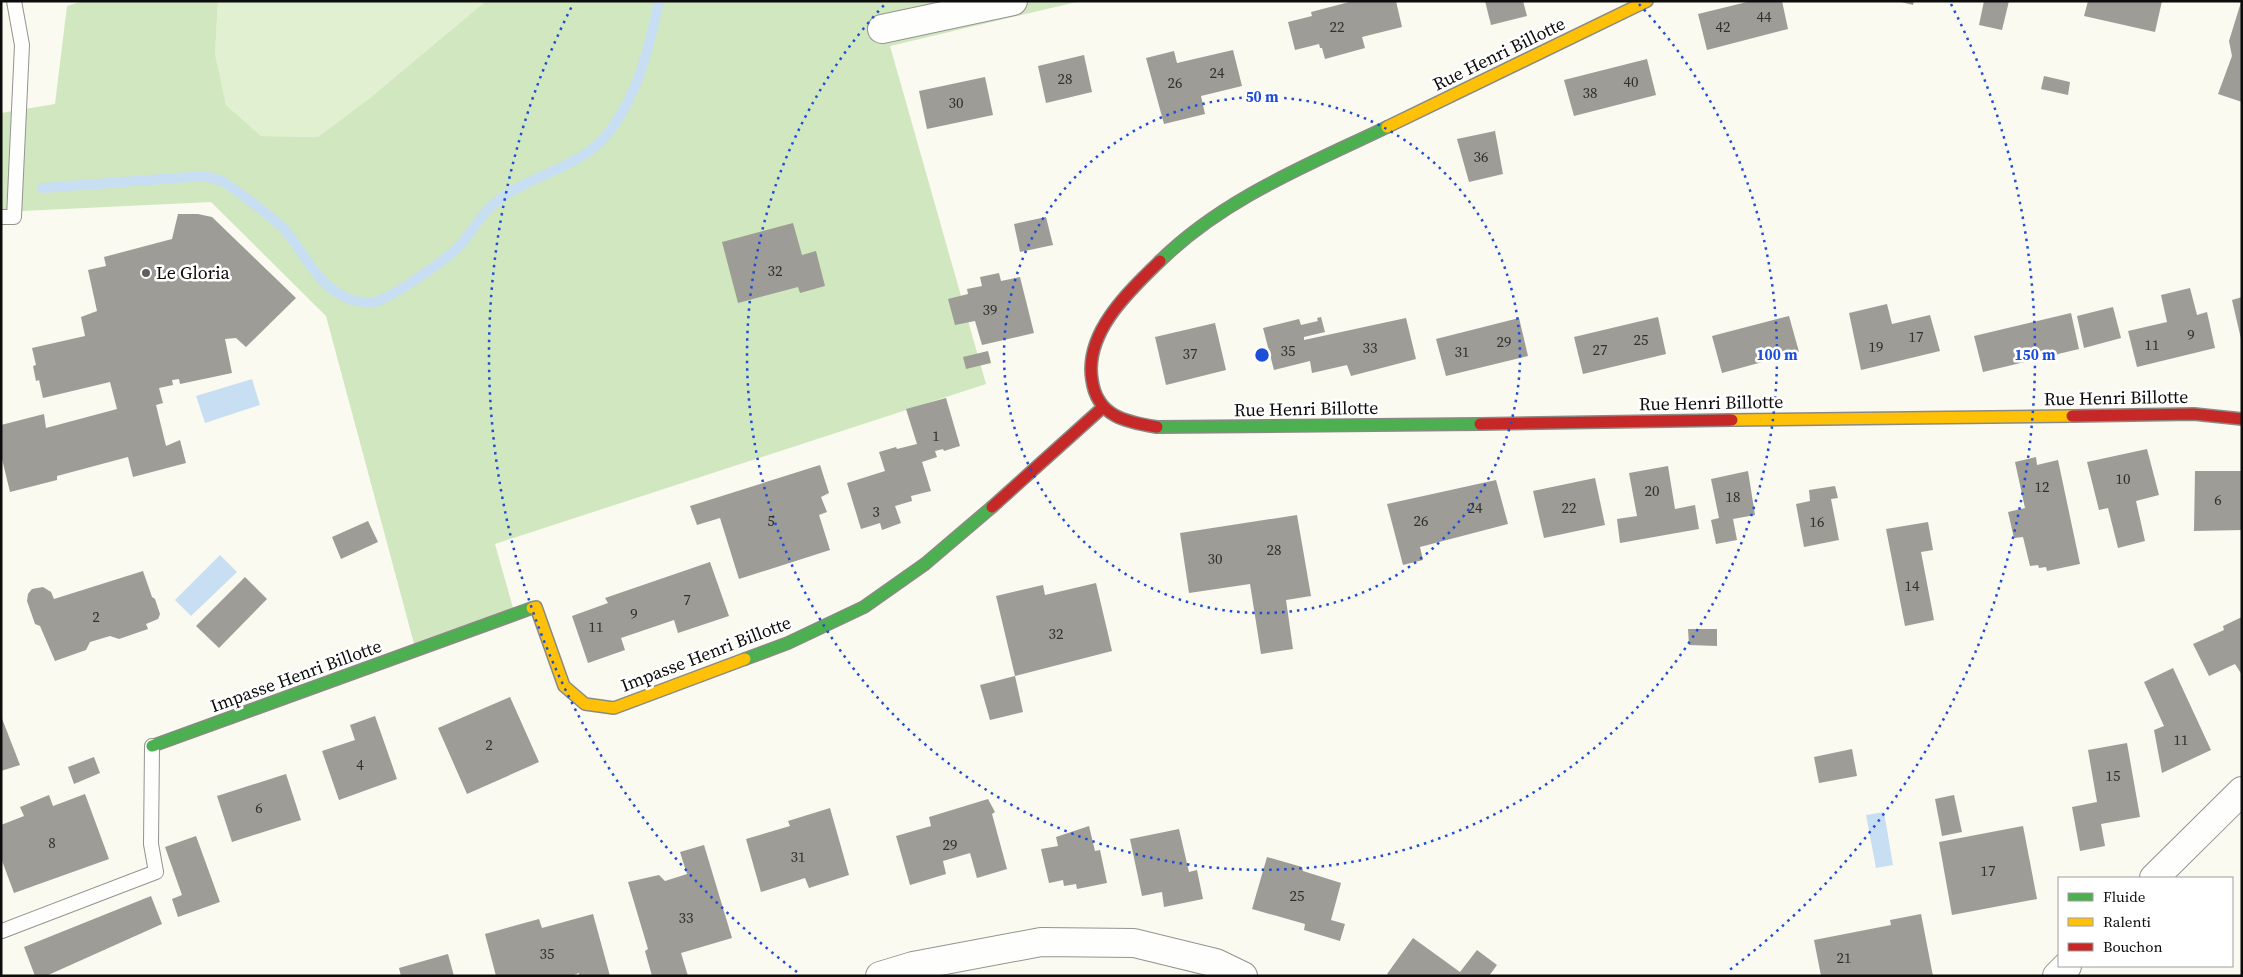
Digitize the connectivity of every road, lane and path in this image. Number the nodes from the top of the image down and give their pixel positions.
1 (14, 1) edge
2 (1014, 1) edge
3 (1647, 1) edge
4 (882, 29) dead end
5 (1, 217) edge
6 (1101, 409) junction
7 (2242, 419) edge
8 (152, 746) joint
9 (2242, 791) edge
10 (2155, 877) edge
11 (2, 931) edge
12 (2066, 967) edge
13 (880, 976) edge
14 (1243, 976) edge
15 (2057, 976) edge

1 - 5 lane
2 - 4 street
3 - 6 street, Rue Henri Billotte
6 - 7 street, Rue Henri Billotte
6 - 8 street, Impasse Henri Billotte
8 - 11 lane
9 - 10 street
12 - 15 street
13 - 14 street

